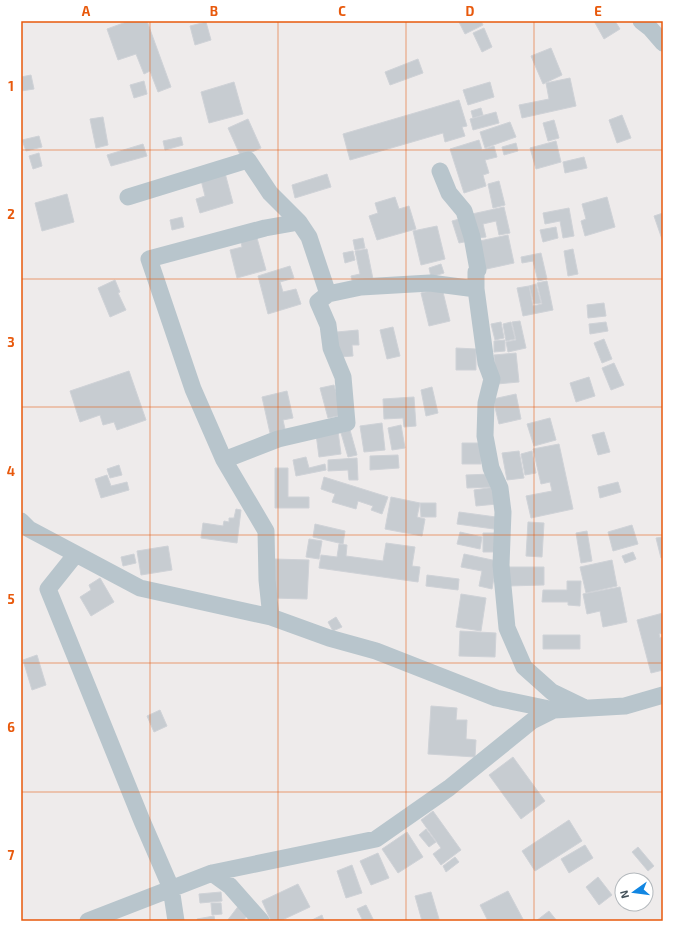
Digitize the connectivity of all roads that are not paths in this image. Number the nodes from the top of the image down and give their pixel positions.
1 (640, 21) edge
2 (663, 43) edge
3 (440, 171) dead end
4 (128, 197) dead end
5 (299, 222) junction
6 (476, 289) junction
7 (328, 294) junction
8 (224, 460) junction
9 (21, 520) edge
10 (76, 554) junction
11 (271, 617) junction
12 (663, 695) edge
13 (585, 708) junction
14 (554, 710) junction
15 (212, 873) junction
16 (171, 888) junction
17 (88, 921) edge
18 (176, 921) edge
19 (261, 921) edge

1 - 2 street
3 - 6 street
4 - 5 street
5 - 7 street
5 - 8 street
6 - 7 street
6 - 13 street
7 - 8 street
8 - 11 street
9 - 10 street
10 - 11 street
10 - 16 street
11 - 14 street
12 - 13 street
13 - 14 street
14 - 15 street
15 - 16 street
15 - 19 street
16 - 17 street
16 - 18 street

